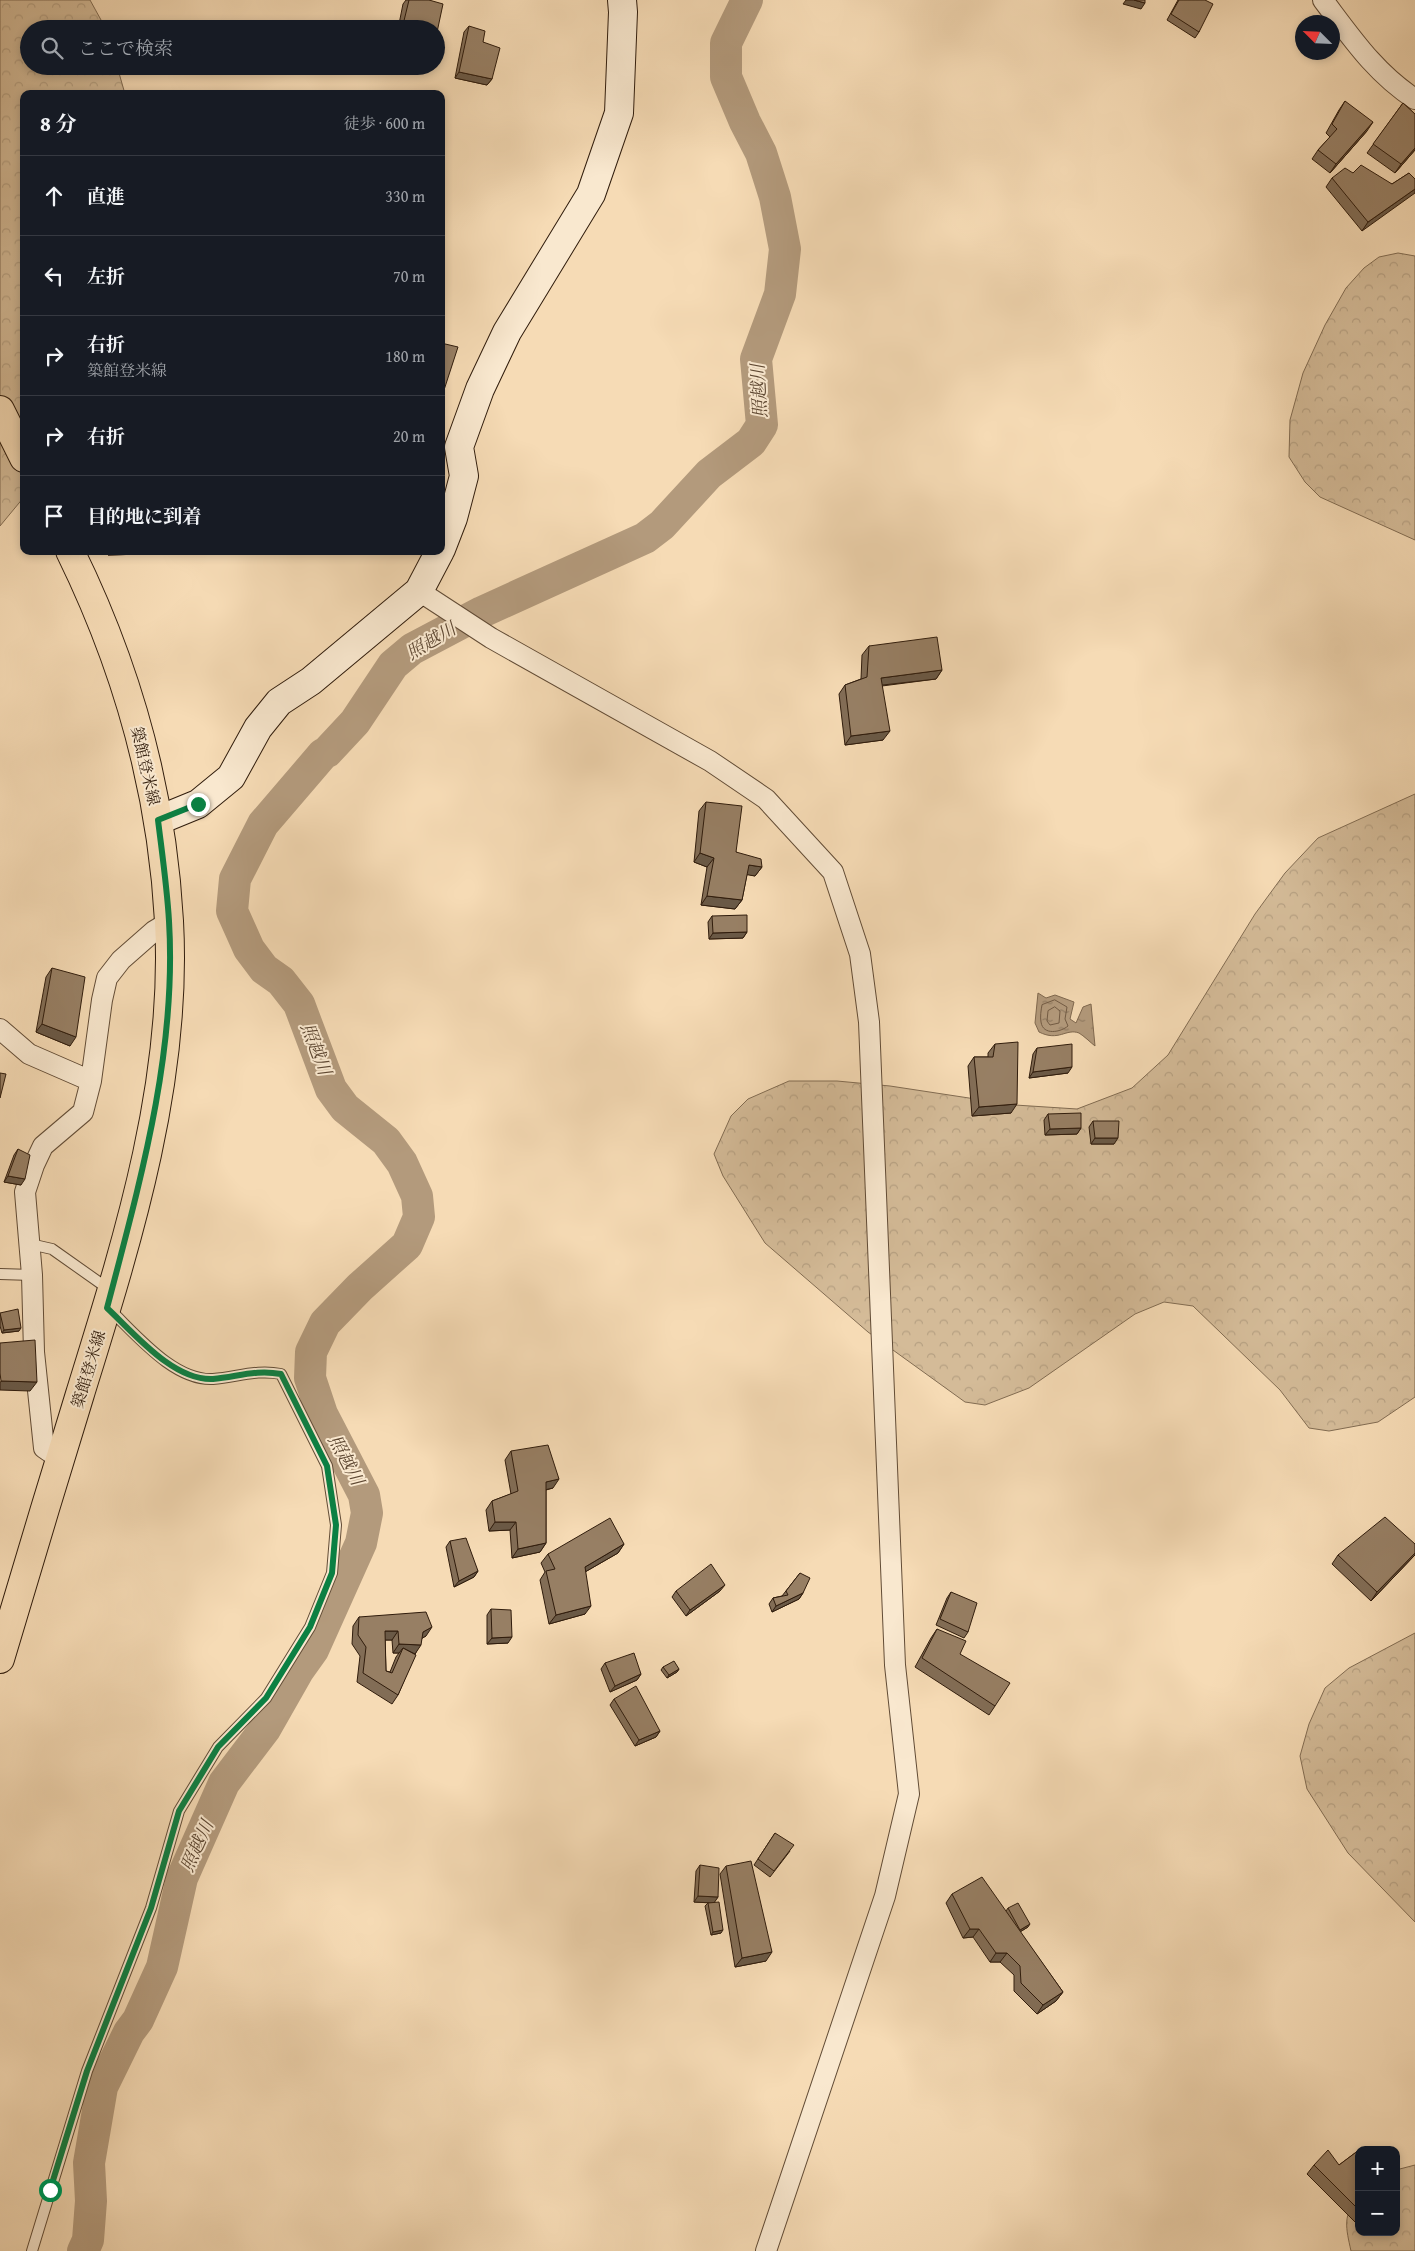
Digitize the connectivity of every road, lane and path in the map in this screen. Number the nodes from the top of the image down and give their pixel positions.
1 (622, 0) edge
2 (1323, 0) edge
3 (1415, 99) edge
4 (0, 410) edge
5 (20, 450) edge
6 (445, 539) edge
7 (72, 555) edge
8 (438, 555) edge
9 (419, 592) junction
10 (158, 820) junction
11 (169, 922) junction
12 (0, 1030) edge
13 (91, 1081) junction
14 (30, 1244) junction
15 (0, 1274) edge
16 (32, 1275) junction
17 (109, 1299) junction
18 (60, 1459) junction
19 (0, 1659) edge
20 (32, 2251) edge
21 (766, 2251) edge

1 - 6 street
2 - 3 street
4 - 5 main road
7 - 10 main road, 築館登米線
8 - 9 street
9 - 10 street
9 - 21 street
10 - 11 main road, 築館登米線
11 - 13 street
11 - 17 main road, 築館登米線
12 - 13 street
13 - 14 street
14 - 16 street
14 - 17 lane
15 - 16 lane
16 - 18 street
17 - 18 main road, 築館登米線
17 - 20 lane
18 - 19 main road, 築館登米線

